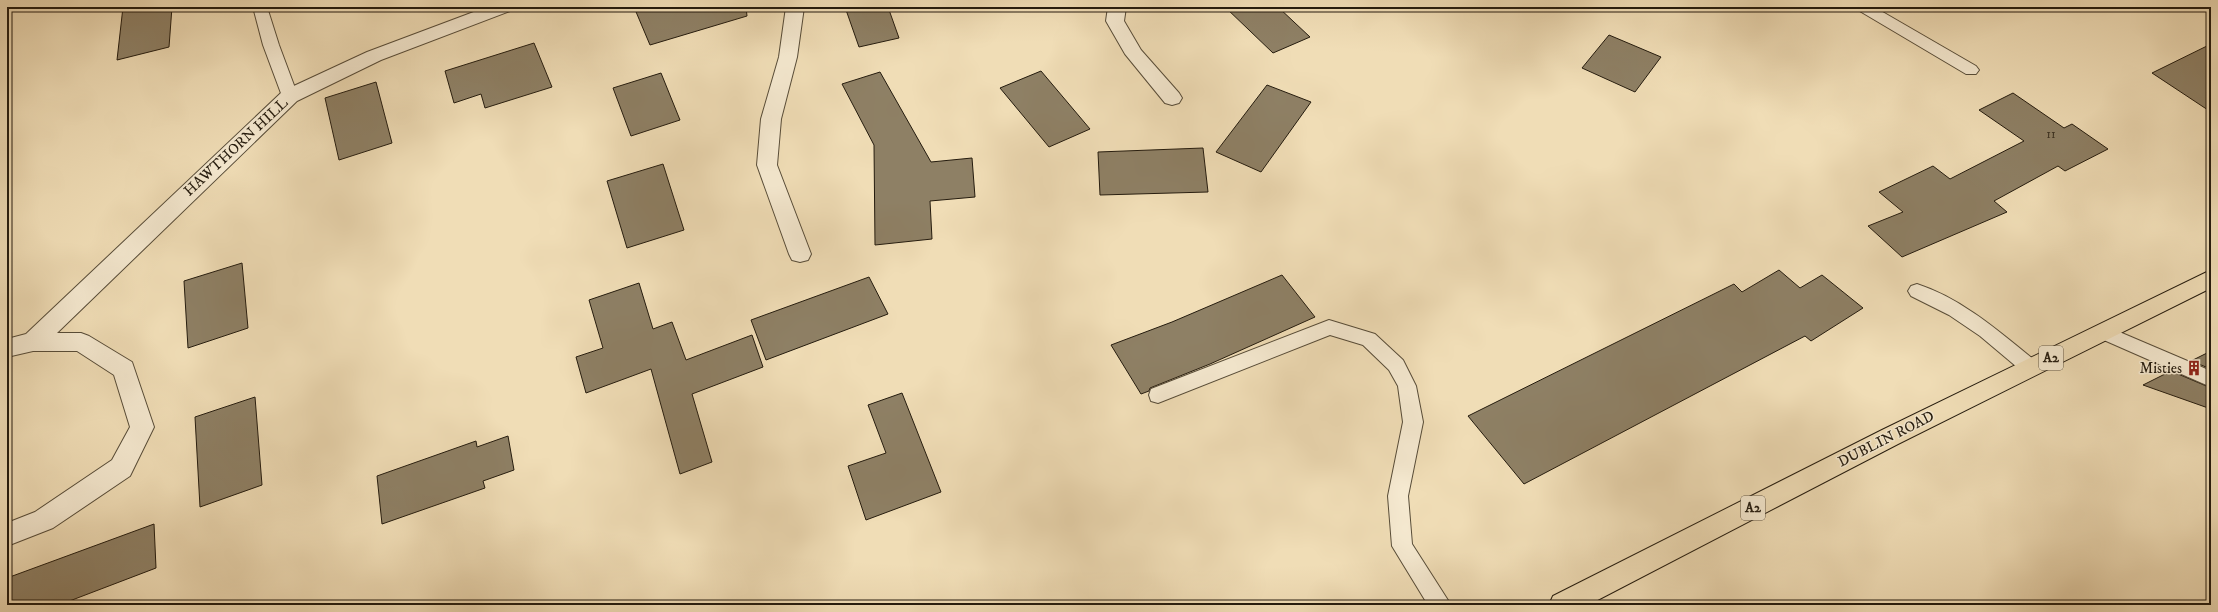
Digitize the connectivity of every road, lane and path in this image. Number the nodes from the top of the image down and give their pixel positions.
1 (260, 7) edge
2 (504, 7) edge
3 (795, 7) edge
4 (1117, 7) edge
5 (1863, 7) edge
6 (1971, 70) dead end
7 (290, 96) junction
8 (1172, 98) dead end
9 (800, 254) dead end
10 (2209, 281) edge
11 (1917, 291) dead end
12 (2103, 332) junction
13 (33, 342) junction
14 (7, 348) edge
15 (2031, 368) junction
16 (2211, 379) edge
17 (1158, 396) dead end
18 (7, 535) edge
19 (1440, 605) edge
20 (1562, 605) edge

1 - 7 lane
2 - 7 street, HAWTHORN HILL
3 - 9 street
4 - 8 street
5 - 6 lane
7 - 13 street, HAWTHORN HILL
10 - 12 main road, DUBLIN ROAD / A2
11 - 15 lane
12 - 15 main road, DUBLIN ROAD / A2
12 - 16 lane
13 - 14 street
13 - 18 street
15 - 20 main road, DUBLIN ROAD / A2
17 - 19 lane

